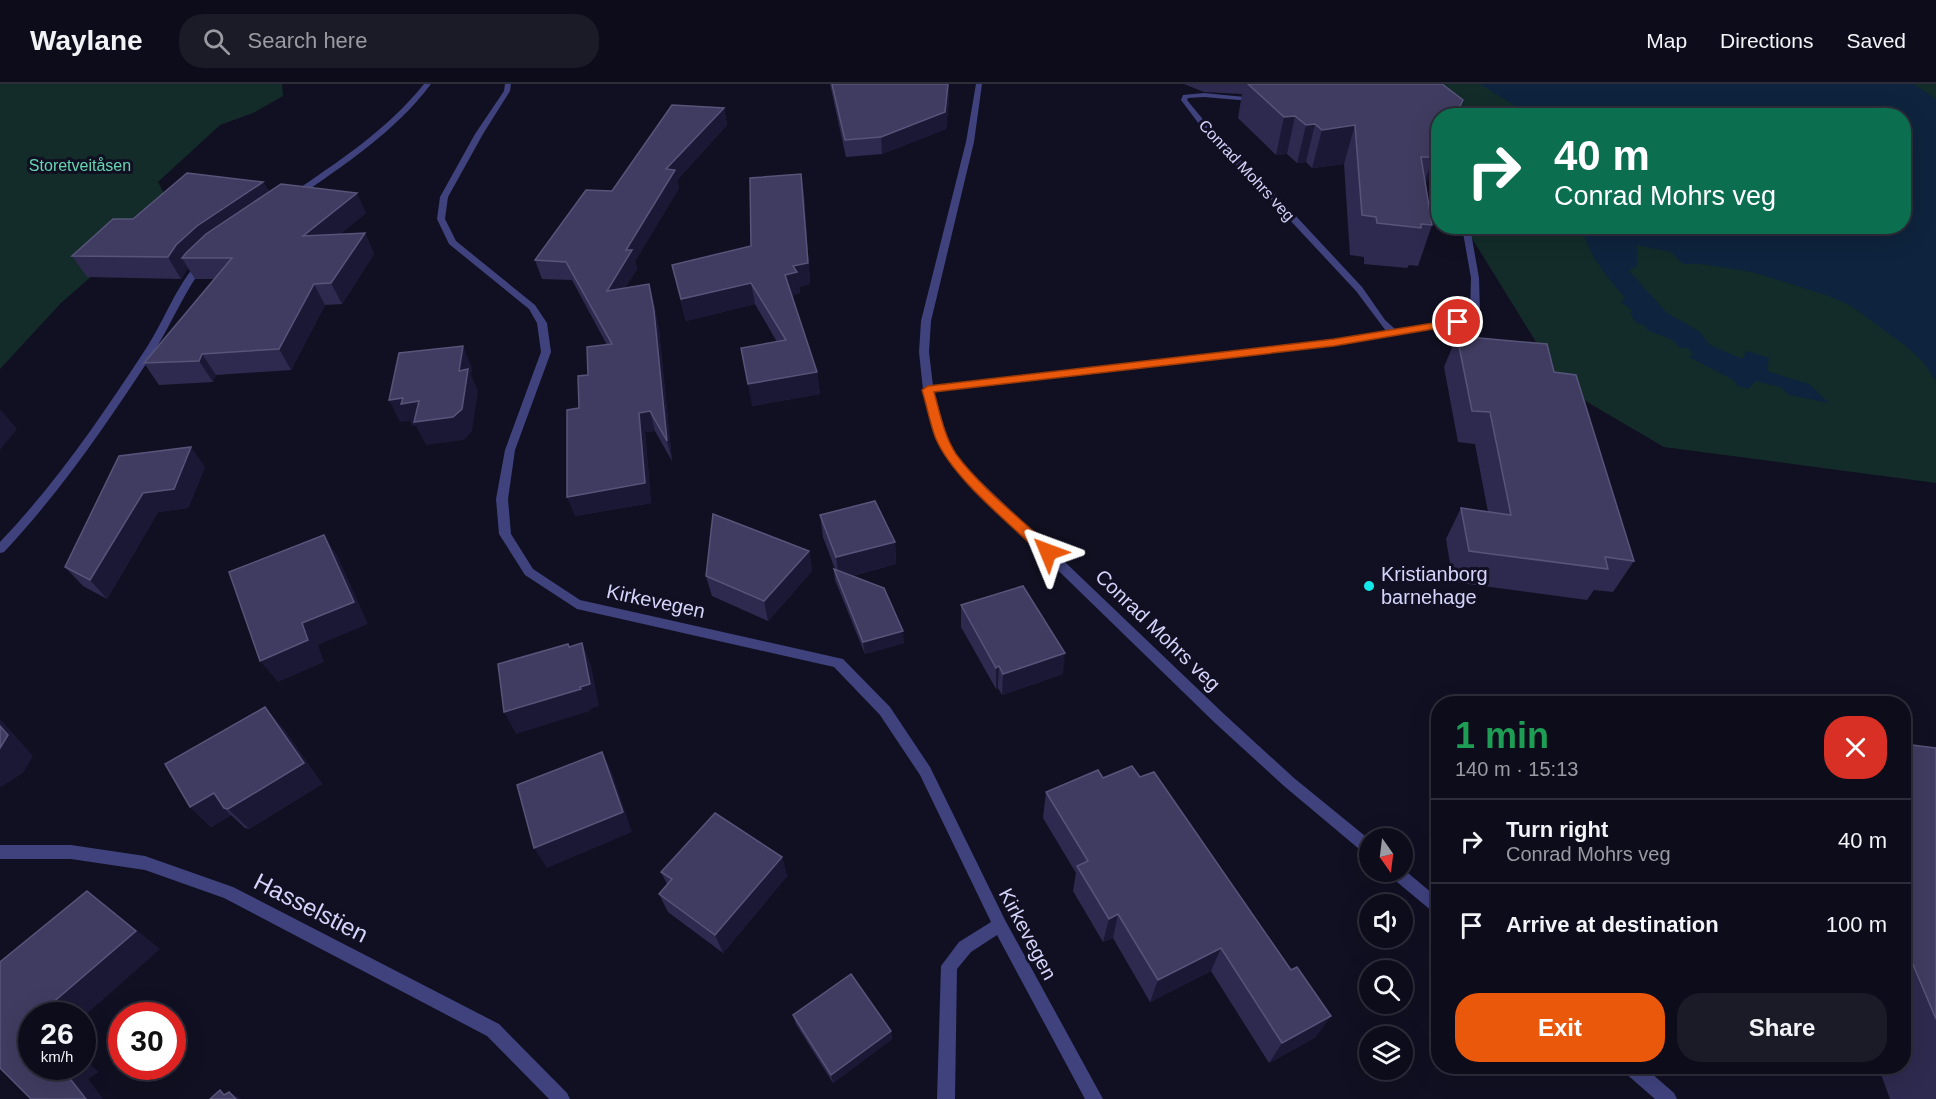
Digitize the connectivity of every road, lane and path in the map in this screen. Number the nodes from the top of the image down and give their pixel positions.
1 (428, 84) edge
2 (508, 84) edge
3 (979, 84) edge
4 (1259, 106) edge
5 (283, 203) edge
6 (1467, 234) edge
7 (208, 258) edge
8 (1393, 333) junction
9 (928, 390) junction
10 (0, 549) edge
11 (1359, 840) edge
12 (0, 852) edge
13 (1408, 882) edge
14 (1431, 901) edge
15 (1000, 925) junction
16 (1639, 1074) edge
17 (561, 1099) edge
18 (946, 1099) edge
19 (1094, 1099) edge
20 (1668, 1099) edge

1 - 5 street
2 - 15 street, Kirkevegen
3 - 9 street, Conrad Mohrs veg
4 - 8 street, Conrad Mohrs veg
6 - 8 street
7 - 10 street
8 - 9 street
9 - 11 street, Conrad Mohrs veg
12 - 17 street, Hasselstien
13 - 14 street
15 - 18 street
15 - 19 street, Kirkevegen
16 - 20 street

